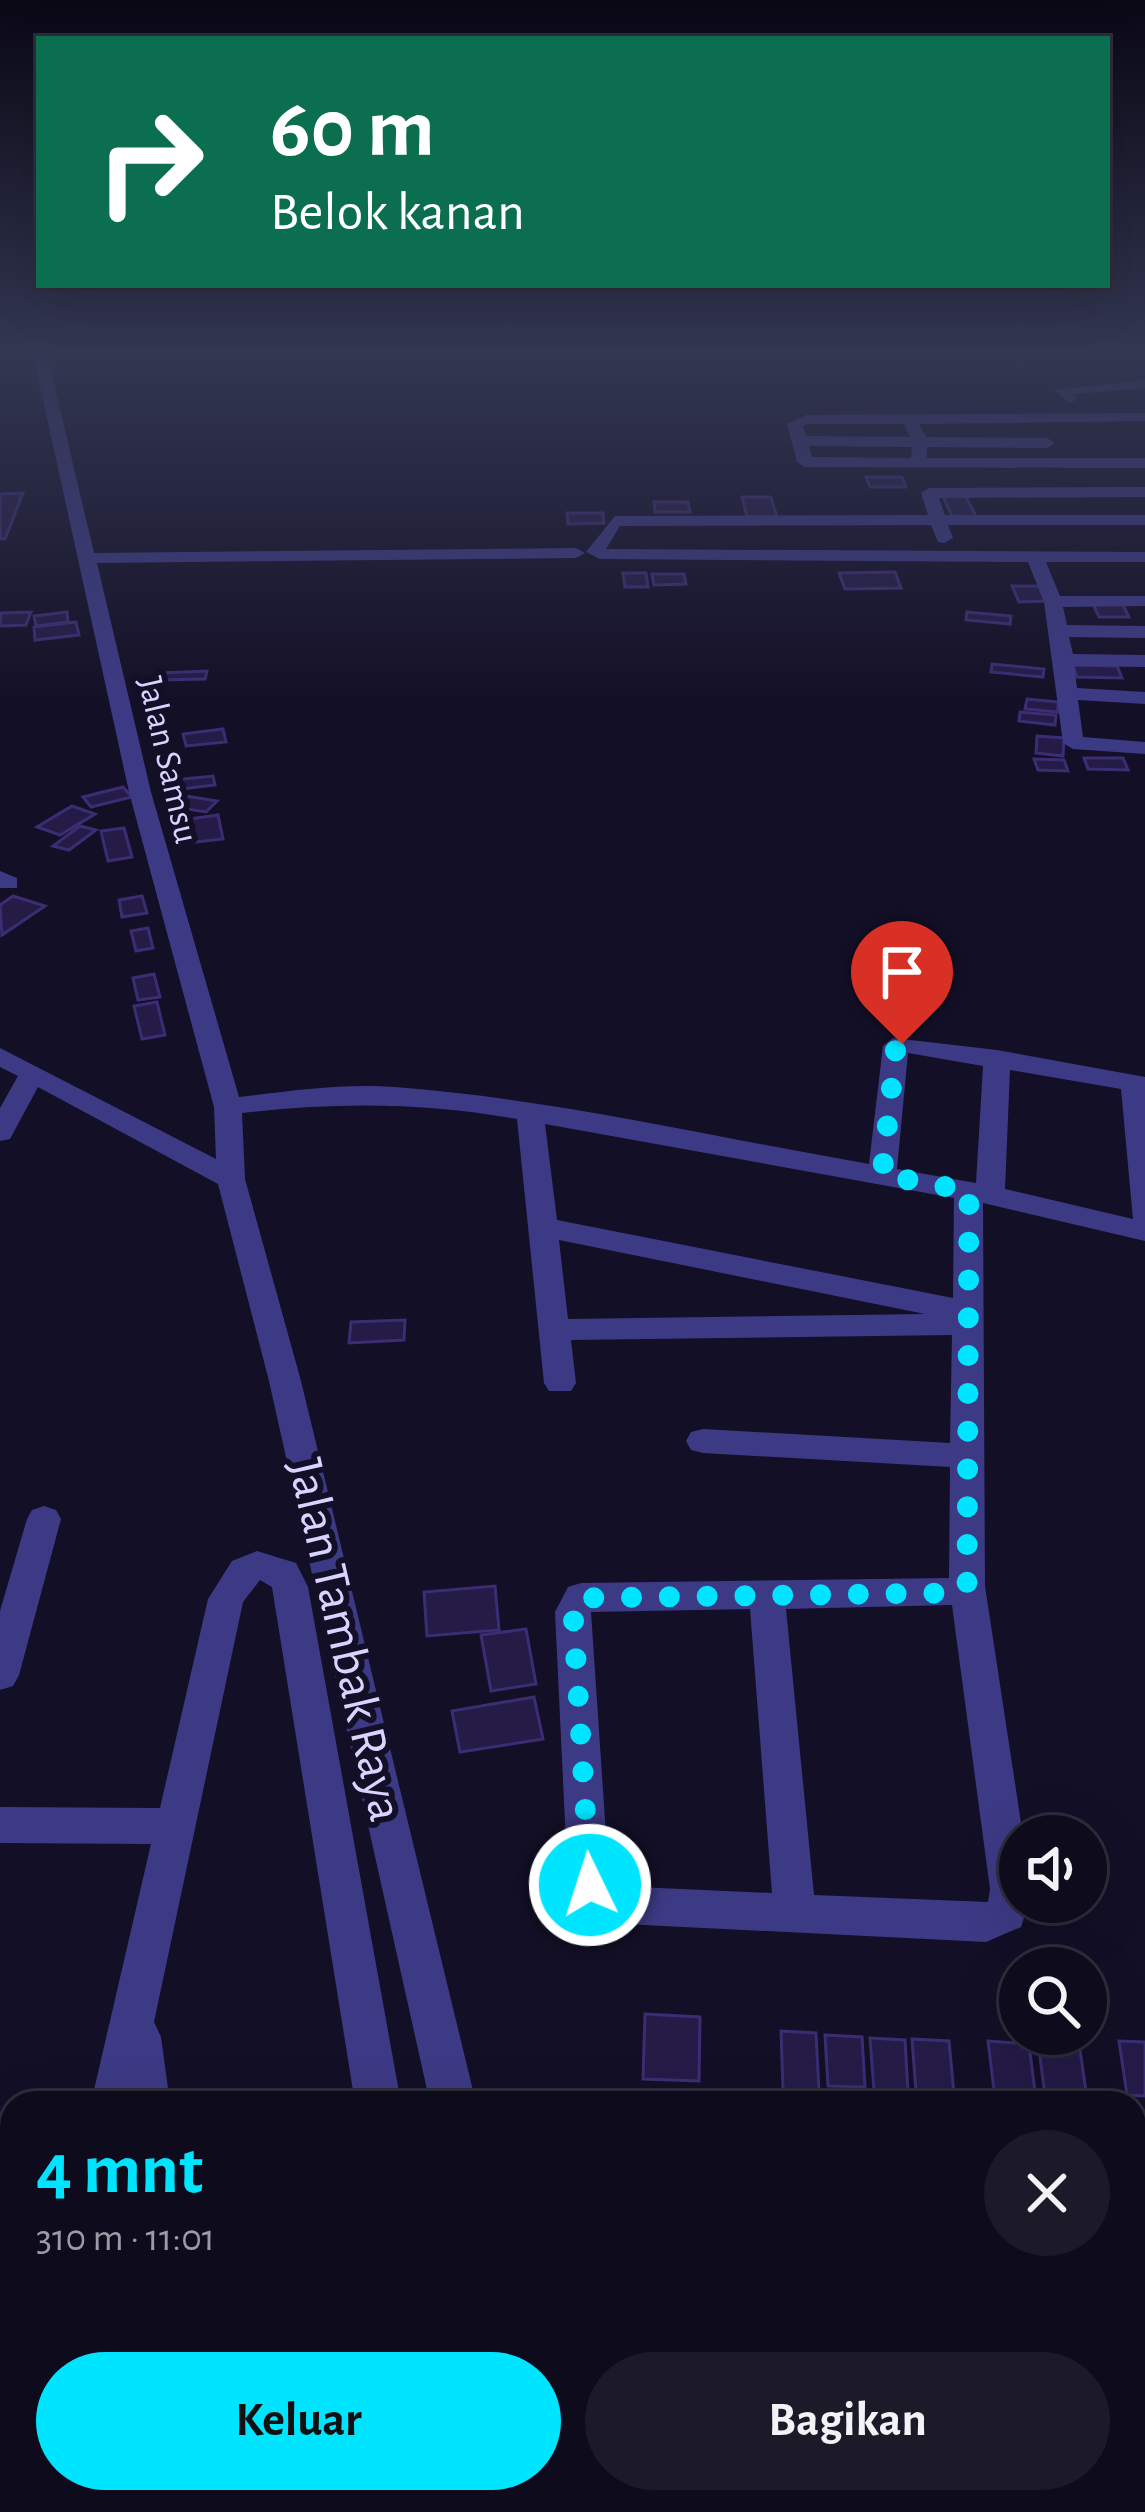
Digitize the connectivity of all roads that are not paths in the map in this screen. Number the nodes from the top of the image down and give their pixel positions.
1 (68, 471) edge
2 (921, 471) edge
3 (988, 471) edge
4 (998, 492) junction
5 (1145, 492) edge
6 (929, 493) junction
7 (1145, 520) edge
8 (938, 521) junction
9 (590, 556) junction
10 (951, 559) junction
11 (90, 560) junction
12 (1145, 560) edge
13 (1037, 561) junction
14 (1053, 602) junction
15 (1145, 602) edge
16 (1059, 631) junction
17 (1145, 632) edge
18 (1064, 660) junction
19 (1145, 661) edge
20 (1070, 694) junction
21 (1145, 698) edge
22 (1145, 748) edge
23 (0, 1056) edge
24 (997, 1058) junction
25 (32, 1074) junction
26 (1140, 1084) edge
27 (228, 1107) junction
28 (530, 1113) junction
29 (0, 1133) edge
30 (882, 1175) junction
31 (232, 1179) junction
32 (979, 1193) junction
33 (1145, 1215) edge
34 (542, 1227) junction
35 (1145, 1231) edge
36 (968, 1318) junction
37 (554, 1330) junction
38 (560, 1383) dead end
39 (703, 1441) dead end
40 (967, 1456) junction
41 (44, 1519) dead end
42 (967, 1586) junction
43 (767, 1594) junction
44 (0, 1675) edge
45 (0, 1825) edge
46 (172, 1826) junction
47 (795, 1915) junction
48 (136, 2017) junction
49 (117, 2091) edge
50 (145, 2091) edge
51 (376, 2091) edge
52 (449, 2091) edge

1 - 11 street, Jalan Samsu
2 - 6 street
3 - 4 street
4 - 5 street
4 - 6 street
6 - 8 street
7 - 8 street
8 - 9 street
8 - 10 street
9 - 10 street
9 - 11 street
10 - 13 street
11 - 27 street, Jalan Samsu
12 - 13 street
13 - 14 street
14 - 15 street
14 - 16 street
16 - 17 street
16 - 18 street
18 - 19 street
18 - 20 street
20 - 21 street
20 - 22 street
23 - 25 street
24 - 26 street
24 - 30 street
24 - 32 street
25 - 29 street
25 - 31 street
26 - 33 street
27 - 28 street
27 - 31 street, Jalan Samsu
28 - 30 street
28 - 34 street
30 - 32 street
31 - 52 street, Jalan Tambak Raya
32 - 35 street
32 - 36 street
34 - 36 street
34 - 37 street
36 - 37 street
36 - 40 street
37 - 38 street
39 - 40 street
40 - 42 street
41 - 44 street
42 - 43 street
42 - 47 street
43 - 47 street
43 - 47 street
45 - 46 street
46 - 48 street
46 - 51 street
48 - 49 street
48 - 50 street

